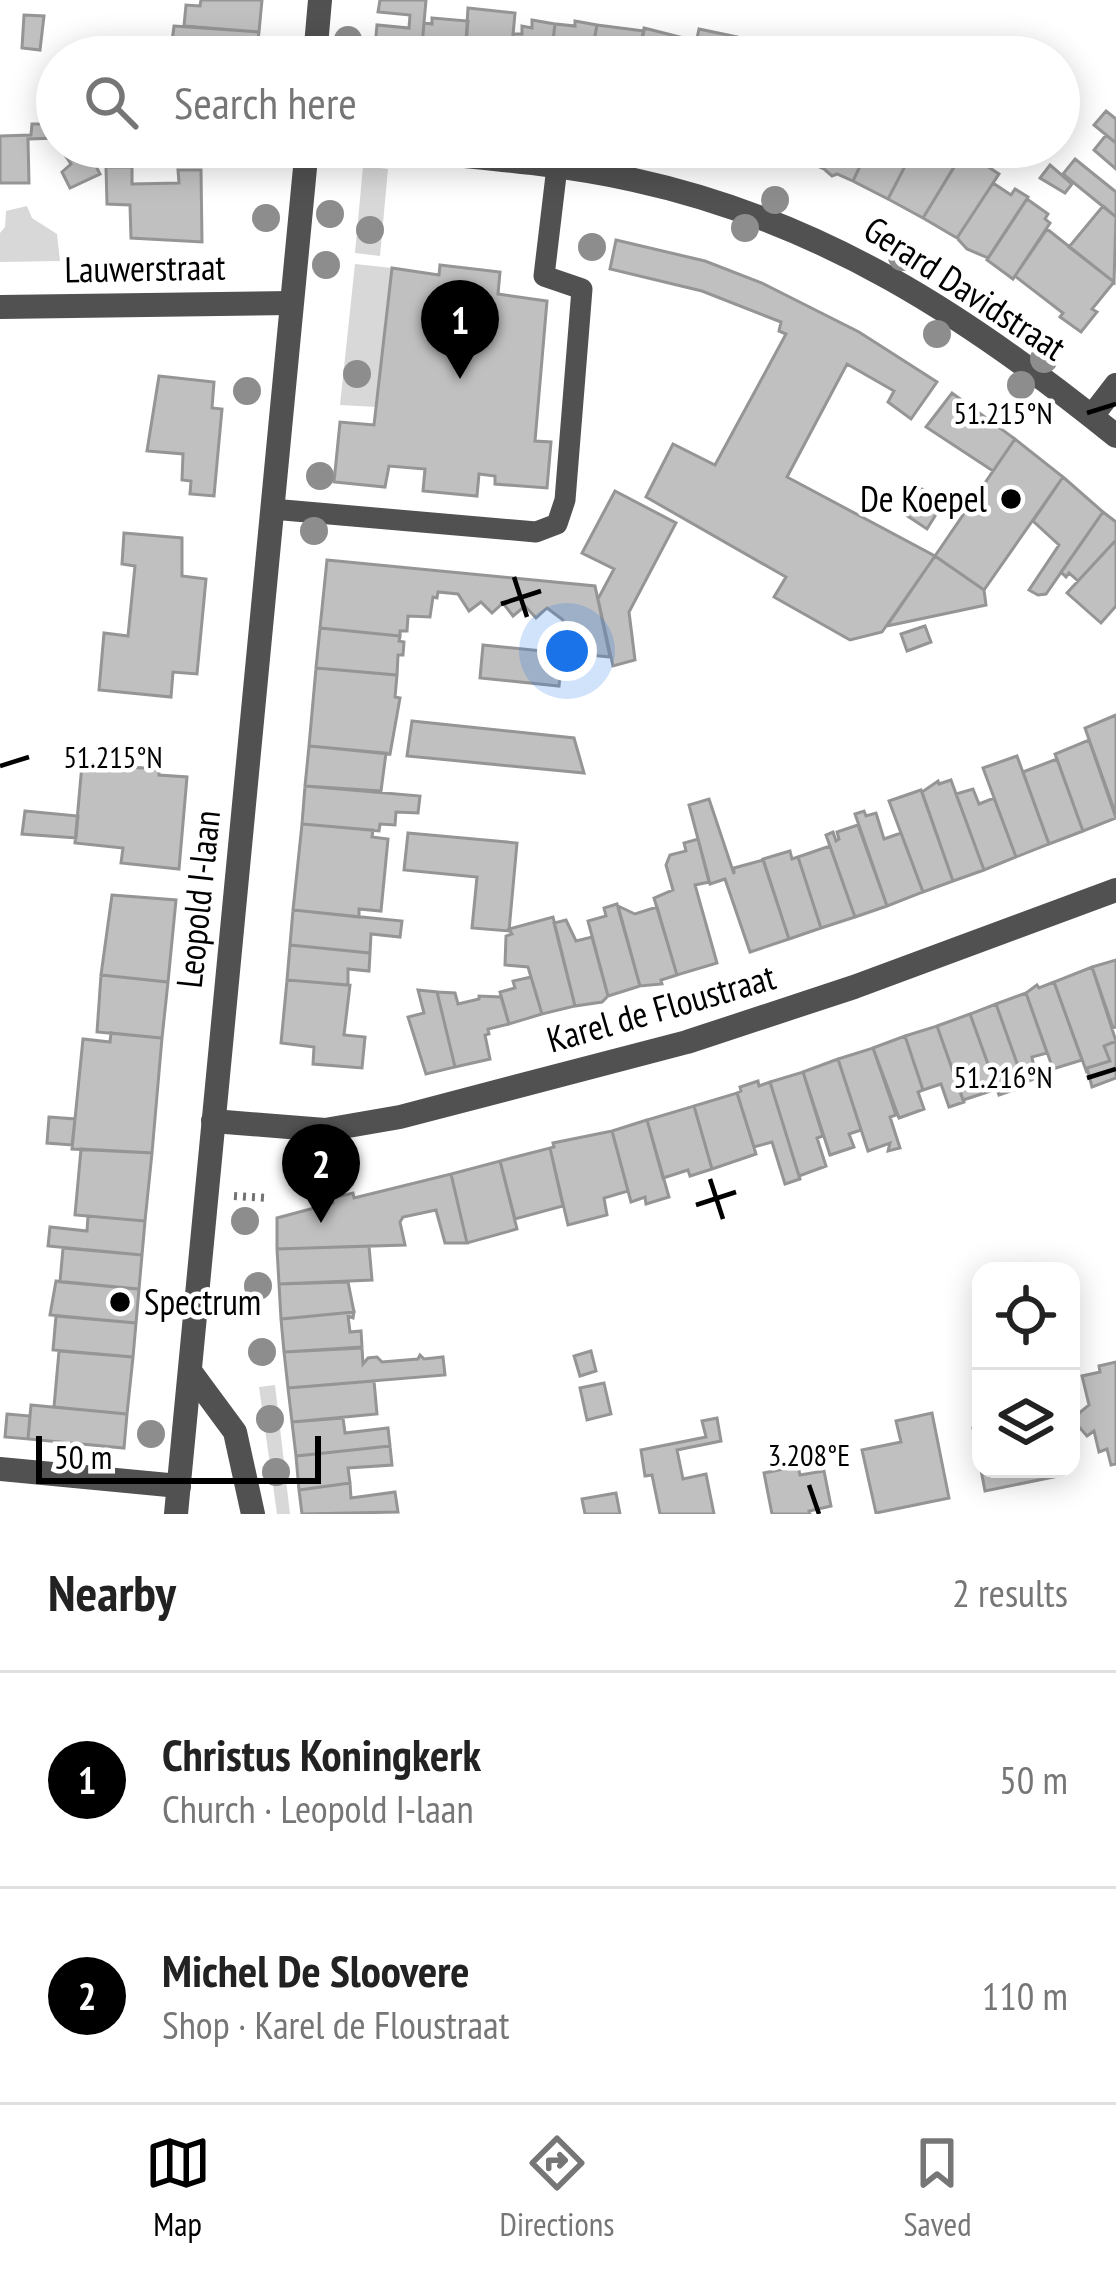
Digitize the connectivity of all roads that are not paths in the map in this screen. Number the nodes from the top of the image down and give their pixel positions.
1 (320, 0) edge
2 (317, 36) edge
3 (305, 168) edge
4 (556, 168) edge
5 (565, 168) edge
6 (291, 303) junction
7 (0, 307) edge
8 (1116, 385) edge
9 (1092, 416) junction
10 (1116, 436) edge
11 (272, 509) junction
12 (1116, 890) edge
13 (213, 1121) junction
14 (190, 1371) junction
15 (0, 1469) edge
16 (179, 1486) junction
17 (176, 1514) edge
18 (254, 1514) edge

1 - 2 street
3 - 6 street, Leopold I-laan
4 - 11 lane
5 - 9 street, Gerard Davidstraat
6 - 7 street, Lauwerstraat
6 - 11 street, Leopold I-laan
8 - 9 street
9 - 10 street, Gerard Davidstraat
11 - 13 street, Leopold I-laan
12 - 13 street, Karel de Floustraat
13 - 14 street, Leopold I-laan
14 - 16 street, Leopold I-laan
14 - 18 street
15 - 16 street
16 - 17 street, Leopold I-laan

